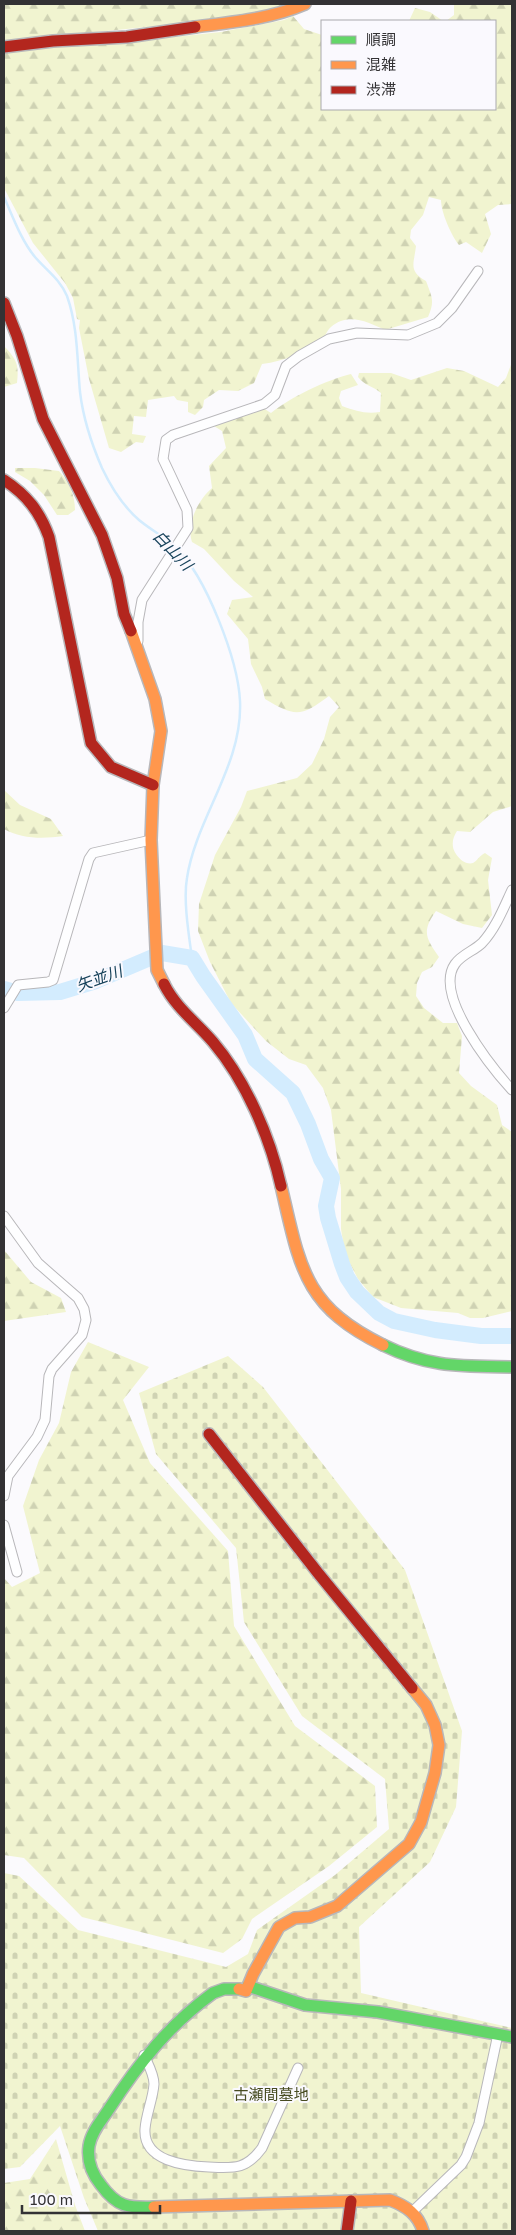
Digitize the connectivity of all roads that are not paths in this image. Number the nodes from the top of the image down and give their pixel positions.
1 (305, 4) edge
2 (4, 47) edge
3 (478, 270) dead end
4 (4, 303) edge
5 (4, 480) edge
6 (141, 655) junction
7 (153, 785) junction
8 (152, 840) junction
9 (512, 890) edge
10 (4, 1008) edge
11 (512, 1090) edge
12 (4, 1216) edge
13 (512, 1367) edge
14 (209, 1434) dead end
15 (4, 1496) edge
16 (4, 1526) edge
17 (17, 1572) dead end
18 (248, 1986) junction
19 (498, 2034) junction
20 (512, 2037) edge
21 (144, 2055) junction
22 (298, 2068) dead end
23 (351, 2201) junction
24 (412, 2212) junction
25 (347, 2231) edge
26 (423, 2231) edge

1 - 2 street
3 - 6 street
4 - 6 street
5 - 7 street
6 - 7 street
7 - 8 street
8 - 10 street
8 - 13 street
9 - 11 street
12 - 15 street
14 - 18 street
16 - 17 street
18 - 19 street
18 - 21 street
19 - 20 street
19 - 24 street
21 - 22 street
21 - 23 street
23 - 24 street
23 - 25 street
24 - 26 street

